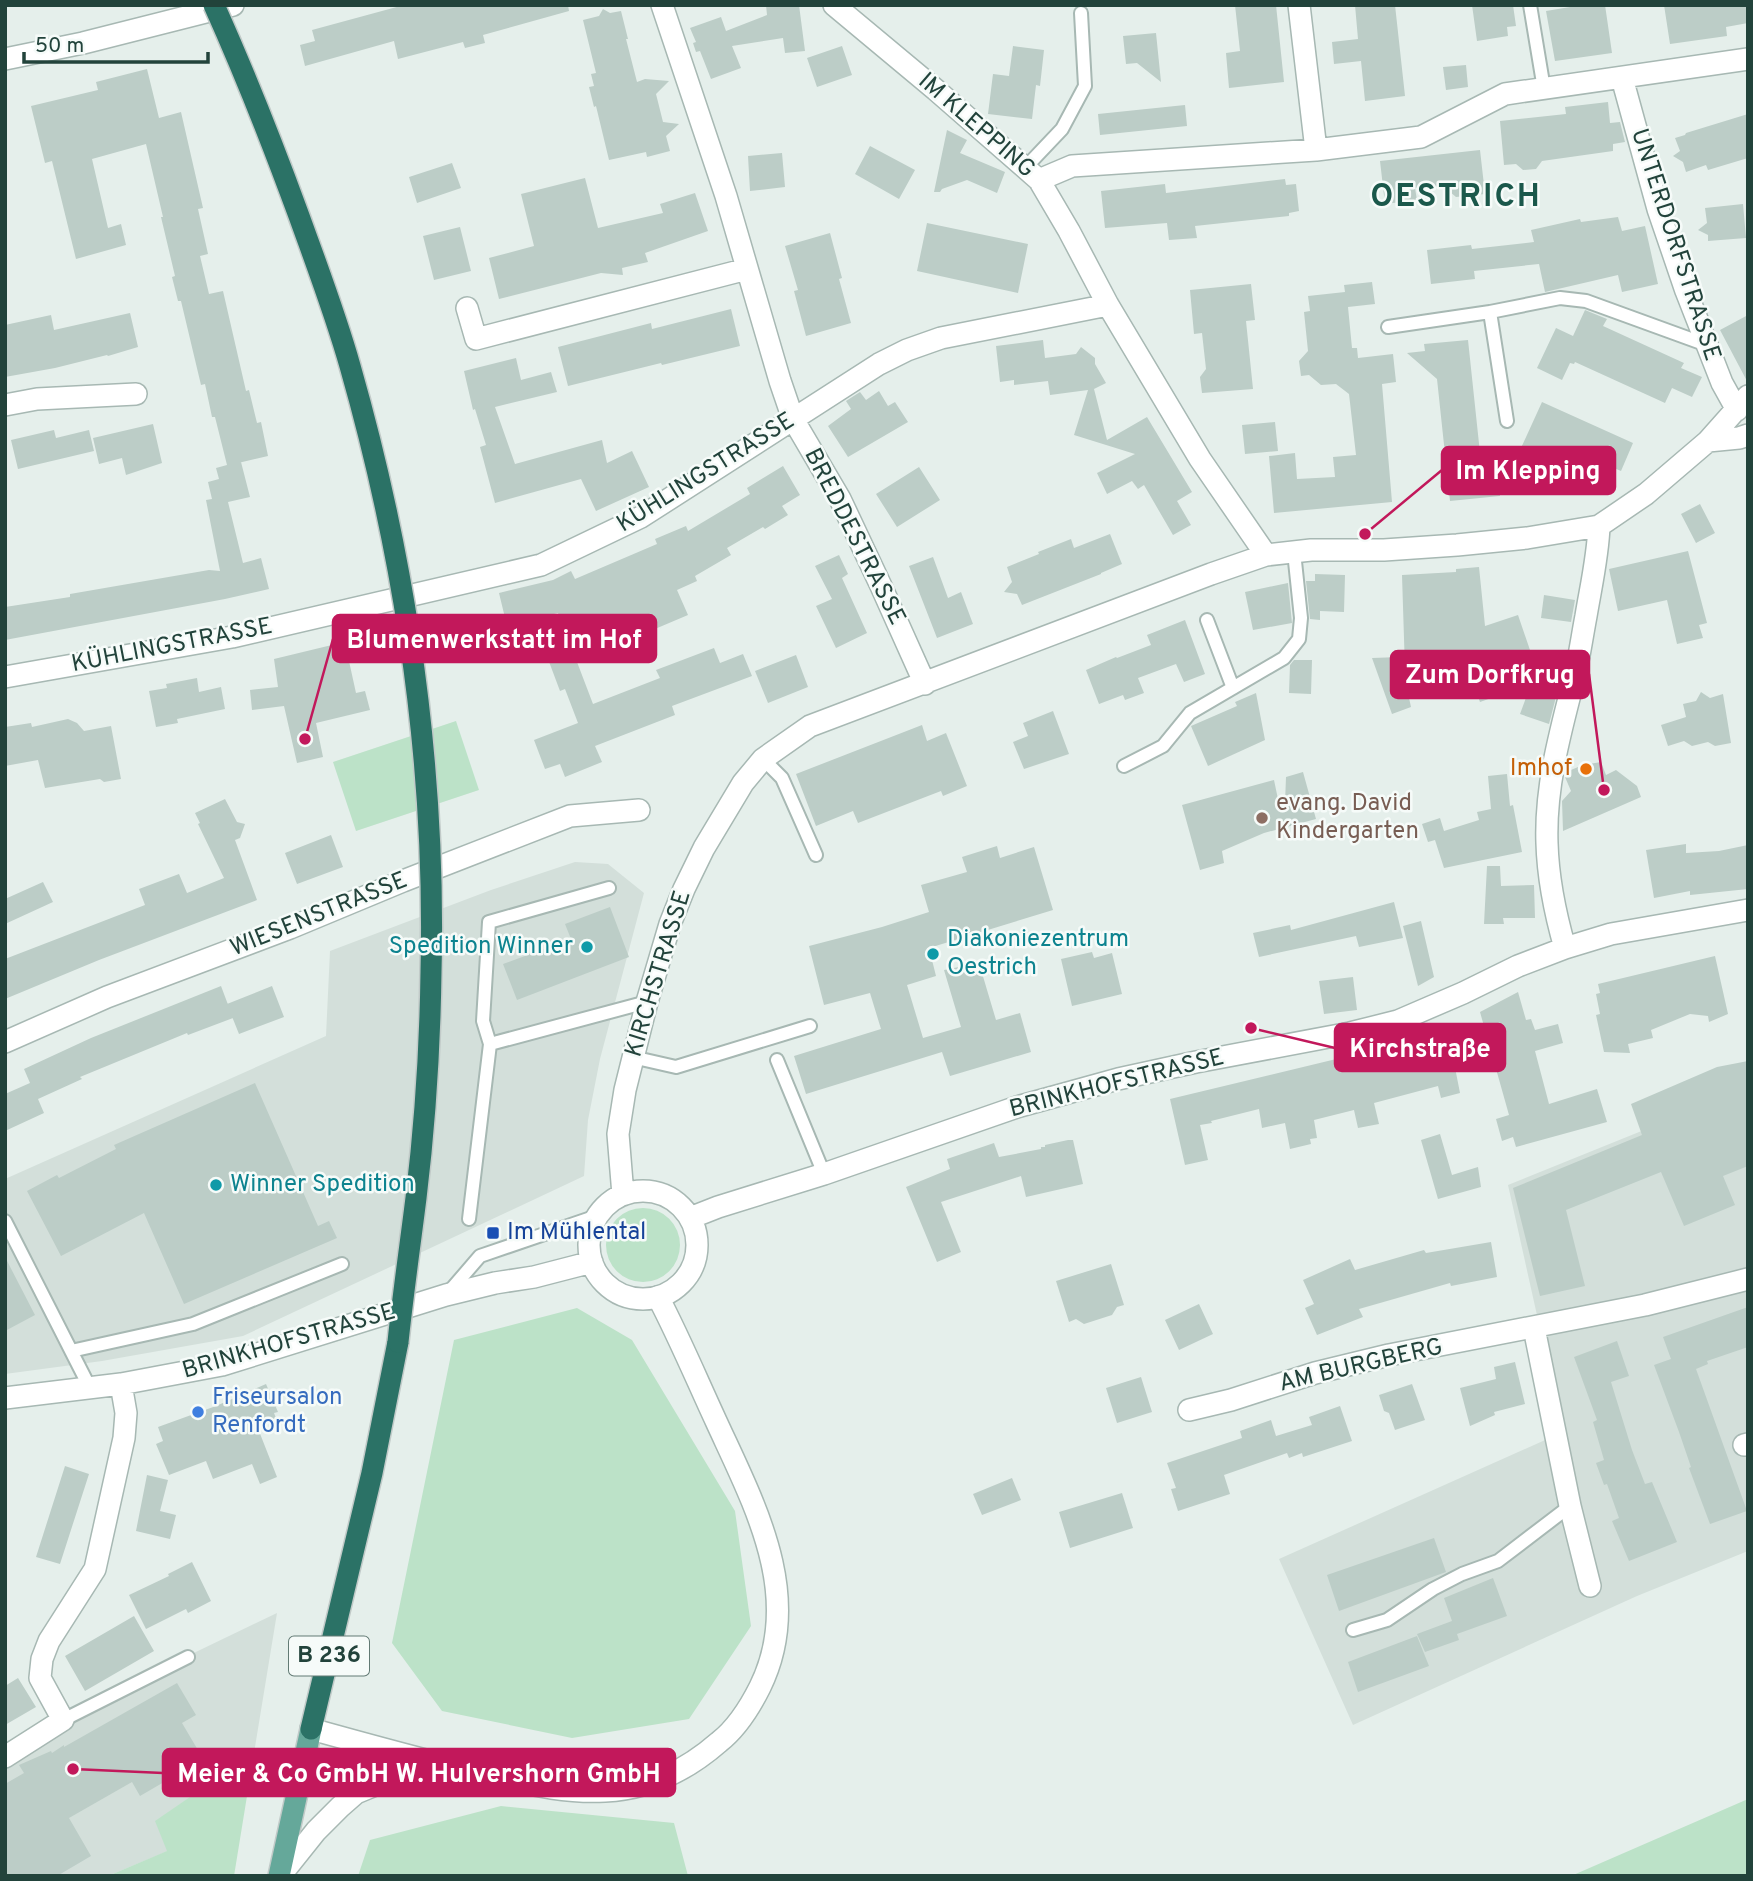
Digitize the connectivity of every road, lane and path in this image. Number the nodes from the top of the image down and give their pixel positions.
1 (214, 5) edge
2 (233, 5) edge
3 (662, 5) edge
4 (834, 5) edge
5 (1299, 5) edge
6 (1530, 5) edge
7 (1081, 13) dead end
8 (5, 59) edge
9 (1748, 59) edge
10 (1622, 78) junction
11 (1544, 89) junction
12 (1316, 150) junction
13 (1032, 174) junction
14 (747, 270) junction
15 (1108, 305) junction
16 (467, 308) dead end
17 (1490, 312) junction
18 (1388, 327) dead end
19 (1707, 345) junction
20 (136, 394) dead end
21 (1742, 403) edge
22 (5, 404) edge
23 (793, 419) junction
24 (1507, 421) dead end
25 (1748, 435) edge
26 (1708, 441) junction
27 (1600, 526) junction
28 (1294, 552) junction
29 (1266, 555) junction
30 (1208, 620) dead end
31 (5, 677) edge
32 (925, 684) junction
33 (1233, 688) junction
34 (763, 759) junction
35 (1124, 766) dead end
36 (639, 810) dead end
37 (816, 855) dead end
38 (609, 888) dead end
39 (1748, 910) edge
40 (1565, 948) junction
41 (647, 1002) junction
42 (810, 1026) dead end
43 (5, 1042) edge
44 (490, 1044) junction
45 (632, 1057) junction
46 (777, 1060) dead end
47 (824, 1174) junction
48 (623, 1195) junction
49 (597, 1216) junction
50 (690, 1218) junction
51 (470, 1219) dead end
52 (5, 1221) edge
53 (592, 1262) junction
54 (342, 1264) dead end
55 (1748, 1279) edge
56 (446, 1295) junction
57 (657, 1297) junction
58 (1534, 1328) junction
59 (71, 1351) junction
60 (121, 1384) junction
61 (90, 1388) junction
62 (5, 1398) edge
63 (1189, 1410) dead end
64 (1570, 1506) junction
65 (1590, 1586) dead end
66 (1353, 1630) dead end
67 (188, 1657) dead end
68 (63, 1720) junction
69 (311, 1729) junction
70 (5, 1757) edge
71 (451, 1767) junction
72 (279, 1876) edge

1 - 69 highway, B 236, bridge
2 - 8 street
3 - 14 street, BREDDESTRASSE
4 - 13 street, IM KLEPPING
5 - 12 street
6 - 11 lane
7 - 13 lane
9 - 10 street
10 - 11 street
10 - 19 street, UNTERDORFSTRASSE
11 - 12 street
12 - 13 street
13 - 15 street, IM KLEPPING
14 - 16 street
14 - 23 street, BREDDESTRASSE
15 - 23 street, KÜHLINGSTRASSE
15 - 29 street, IM KLEPPING
17 - 18 lane
17 - 19 lane
17 - 24 lane
19 - 21 street, UNTERDORFSTRASSE
20 - 22 street
21 - 26 street, KIRCHSTRASSE
23 - 31 street, KÜHLINGSTRASSE
23 - 32 street, BREDDESTRASSE
25 - 26 street
26 - 27 street, KIRCHSTRASSE
27 - 28 street, KIRCHSTRASSE
27 - 40 street
28 - 29 street, KIRCHSTRASSE
28 - 33 lane
29 - 32 street, KIRCHSTRASSE
30 - 33 lane
32 - 34 street, KIRCHSTRASSE
33 - 35 lane
34 - 37 lane
34 - 41 street, KIRCHSTRASSE
36 - 43 street, WIESENSTRASSE
38 - 44 lane
39 - 40 street, BRINKHOFSTRASSE
40 - 47 street, BRINKHOFSTRASSE
41 - 44 lane
41 - 45 street, KIRCHSTRASSE
42 - 45 lane
44 - 51 lane
45 - 48 street, KIRCHSTRASSE
46 - 47 lane
47 - 50 street, BRINKHOFSTRASSE
48 - 49 street
48 - 50 street
49 - 53 street
49 - 56 lane
50 - 57 street
52 - 59 lane
53 - 56 street, BRINKHOFSTRASSE
53 - 57 street
54 - 59 lane
55 - 58 street, AM BURGBERG
56 - 60 street, BRINKHOFSTRASSE
57 - 71 street
58 - 63 street, AM BURGBERG
58 - 64 street
59 - 61 lane
60 - 61 street, BRINKHOFSTRASSE
60 - 68 street
61 - 62 street, BRINKHOFSTRASSE
64 - 65 street
64 - 66 lane
67 - 68 lane
68 - 70 street
69 - 71 street
69 - 72 main road, B 236
71 - 72 street

